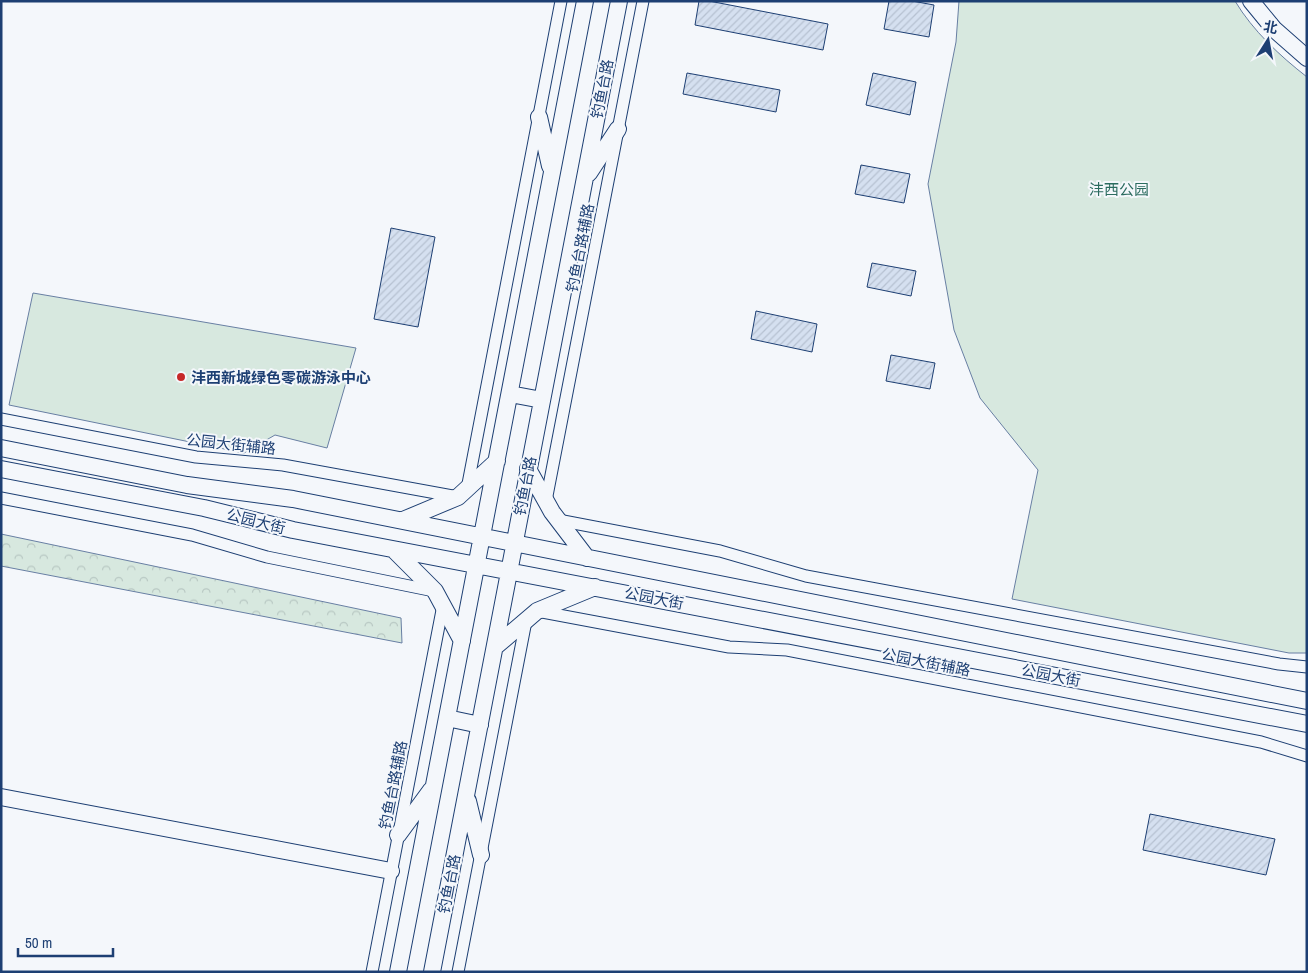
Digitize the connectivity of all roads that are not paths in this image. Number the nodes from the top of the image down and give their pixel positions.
1 (561, 1) edge
2 (585, 1) edge
3 (619, 1) edge
4 (643, 1) edge
5 (1251, 1) edge
6 (1307, 58) edge
7 (539, 117) junction
8 (618, 129) junction
9 (552, 172) junction
10 (584, 179) junction
11 (510, 394) junction
12 (542, 400) junction
13 (1, 419) edge
14 (1, 448) edge
15 (497, 460) junction
16 (1, 469) edge
17 (528, 469) junction
18 (463, 493) junction
19 (1, 498) edge
20 (546, 501) junction
21 (403, 520) junction
22 (558, 520) junction
23 (482, 536) junction
24 (514, 543) junction
25 (394, 550) junction
26 (587, 558) junction
27 (477, 565) junction
28 (509, 570) junction
29 (595, 587) junction
30 (439, 598) junction
31 (531, 616) junction
32 (462, 641) junction
33 (495, 647) junction
34 (1307, 666) edge
35 (1307, 701) edge
36 (447, 718) junction
37 (1307, 724) edge
38 (480, 725) junction
39 (1307, 756) edge
40 (434, 786) junction
41 (466, 793) junction
42 (1, 797) edge
43 (398, 834) junction
44 (480, 855) junction
45 (391, 872) junction
46 (372, 972) edge
47 (398, 972) edge
48 (432, 972) edge
49 (458, 972) edge

1 - 7 street
2 - 9 main road
3 - 10 main road, 钓鱼台路
4 - 8 street, 钓鱼台路辅路
5 - 6 main road
7 - 9 main road
7 - 18 street
8 - 10 main road
8 - 20 street, 钓鱼台路辅路
9 - 11 main road
10 - 12 main road, 钓鱼台路
11 - 12 main road
11 - 15 main road
12 - 17 main road, 钓鱼台路
13 - 18 street, 公园大街辅路
14 - 21 main road, 公园大街
15 - 18 main road
15 - 23 main road
16 - 25 main road, 公园大街
17 - 20 main road
17 - 24 main road, 钓鱼台路
18 - 21 main road
19 - 30 street
20 - 22 main road
21 - 23 main road, 公园大街
22 - 26 main road
22 - 34 street
23 - 24 main road, 公园大街
23 - 27 main road
24 - 26 main road, 公园大街
24 - 28 main road, 钓鱼台路
25 - 27 main road, 公园大街
25 - 30 main road
26 - 35 main road, 公园大街
27 - 28 main road, 公园大街
27 - 32 main road
28 - 29 main road, 公园大街
28 - 33 main road, 钓鱼台路
29 - 31 main road
29 - 37 main road, 公园大街
30 - 32 main road
30 - 43 street, 钓鱼台路辅路
31 - 33 main road
31 - 39 street, 公园大街辅路
31 - 44 street
32 - 36 main road
33 - 38 main road, 钓鱼台路
36 - 38 main road
36 - 40 main road
38 - 41 main road, 钓鱼台路
40 - 43 main road
40 - 47 main road
41 - 44 main road
41 - 48 main road, 钓鱼台路
42 - 45 main road
43 - 45 street, 钓鱼台路辅路
44 - 49 street
45 - 46 street, 钓鱼台路辅路

